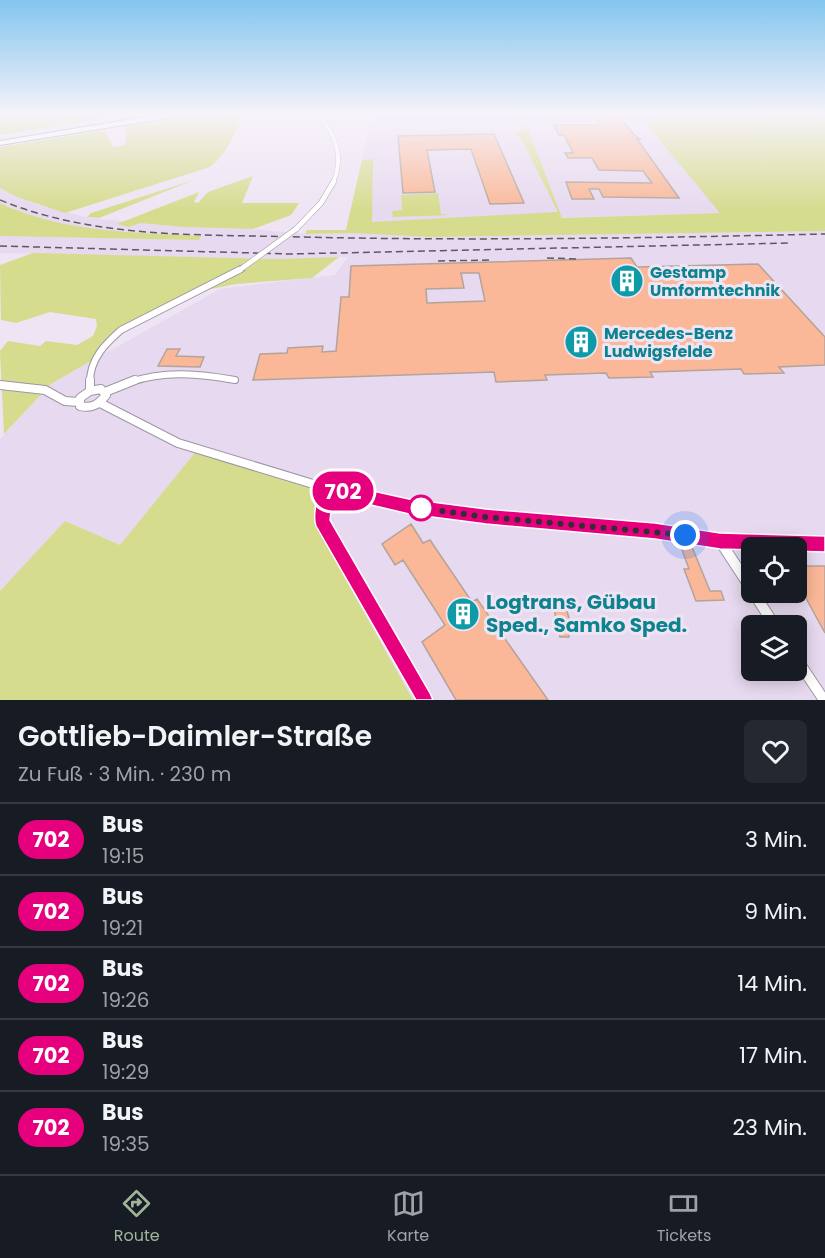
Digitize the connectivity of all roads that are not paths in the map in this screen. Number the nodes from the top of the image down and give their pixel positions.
1 (338, 146) edge
2 (235, 380) dead end
3 (0, 385) edge
4 (90, 391) junction
5 (105, 392) junction
6 (79, 402) junction
7 (100, 403) junction
8 (323, 487) junction
9 (720, 541) junction
10 (825, 544) edge
11 (741, 574) edge
12 (807, 674) edge
13 (423, 700) edge
14 (824, 700) edge

1 - 4 street, bridge
2 - 5 street
3 - 6 street
4 - 5 street
4 - 6 street
5 - 7 street
6 - 7 street
7 - 8 street
8 - 9 street
8 - 13 street
9 - 10 street
9 - 11 street
12 - 14 street

